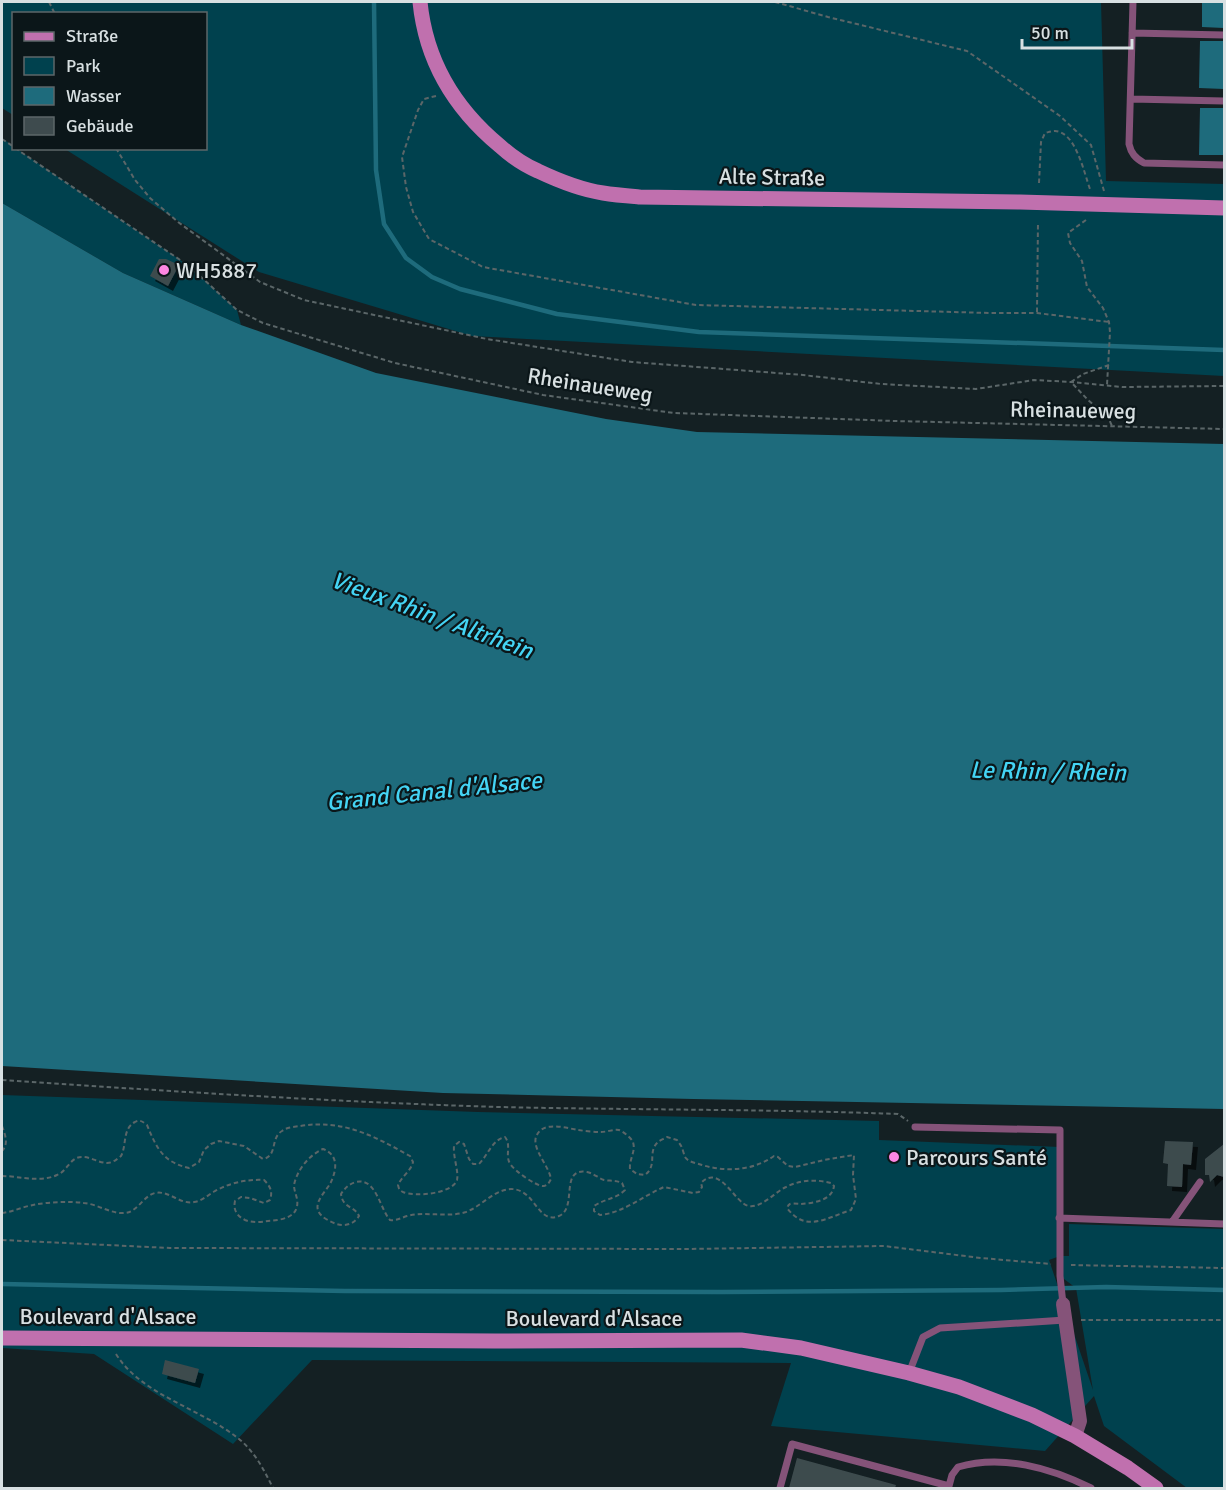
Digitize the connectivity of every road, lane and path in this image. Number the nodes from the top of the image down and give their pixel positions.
1 (420, 2) edge
2 (775, 2) edge
3 (1133, 2) edge
4 (1132, 33) junction
5 (1224, 35) edge
6 (450, 90) junction
7 (1131, 99) junction
8 (1224, 101) edge
9 (17, 150) edge
10 (117, 150) edge
11 (1224, 165) edge
12 (1039, 183) dead end
13 (1091, 191) dead end
14 (1104, 191) dead end
15 (1224, 208) edge
16 (1090, 216) dead end
17 (1038, 222) dead end
18 (1036, 313) junction
19 (1109, 322) junction
20 (1109, 365) junction
21 (1071, 381) junction
22 (1107, 385) junction
23 (1224, 386) edge
24 (1112, 426) junction
25 (1224, 429) edge
26 (2, 1080) edge
27 (2, 1126) edge
28 (915, 1127) joint
29 (2, 1151) edge
30 (2, 1176) edge
31 (1200, 1182) dead end
32 (2, 1213) edge
33 (1059, 1218) junction
34 (1172, 1222) junction
35 (1224, 1224) edge
36 (2, 1240) edge
37 (1060, 1265) junction
38 (1224, 1268) edge
39 (1063, 1304) joint
40 (1066, 1320) junction
41 (1224, 1320) edge
42 (2, 1338) edge
43 (107, 1339) junction
44 (909, 1373) junction
45 (1075, 1436) junction
46 (273, 1488) edge
47 (780, 1488) edge
48 (1091, 1488) edge
49 (1156, 1488) edge

1 - 6 street, Alte Straße
2 - 14 path
3 - 4 lane
4 - 5 lane
4 - 7 lane
6 - 15 street, Alte Straße
6 - 18 path
7 - 8 lane
7 - 11 lane
9 - 24 path, Rheinaueweg
10 - 21 path
12 - 13 path
16 - 19 path
17 - 18 path
18 - 19 path
19 - 20 path
20 - 21 path
20 - 22 path
21 - 22 path
21 - 24 path
22 - 23 path
24 - 25 path, Rheinaueweg
26 - 28 path
27 - 29 path
28 - 33 lane
30 - 32 path
31 - 34 lane
33 - 34 lane
33 - 37 lane
34 - 35 lane
36 - 37 path
37 - 38 path
37 - 39 lane
39 - 40 street
40 - 41 path
40 - 44 lane
40 - 45 street
42 - 43 street, Boulevard d'Alsace
43 - 44 street, Boulevard d'Alsace
43 - 46 path
44 - 45 street, Boulevard d'Alsace
45 - 49 street, Boulevard d'Alsace
47 - 48 lane

